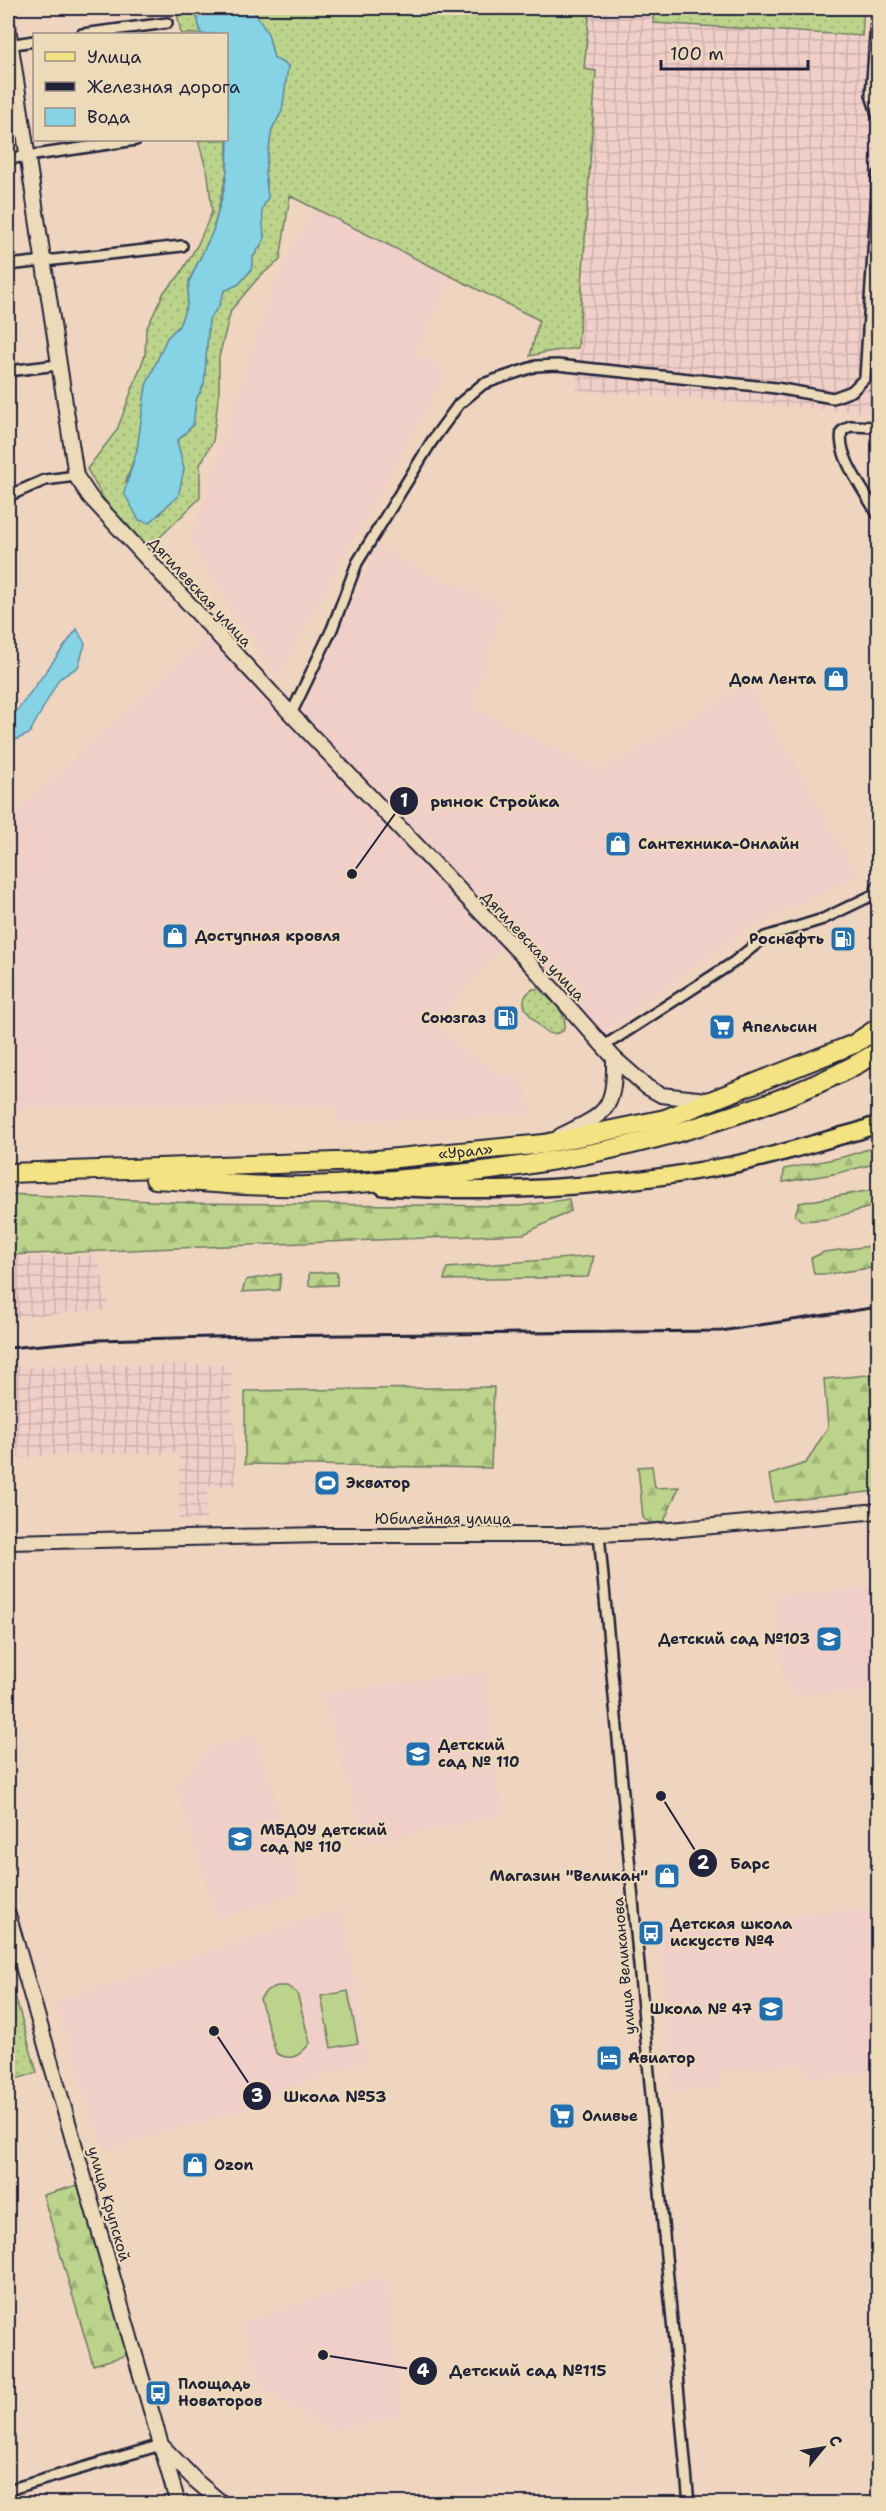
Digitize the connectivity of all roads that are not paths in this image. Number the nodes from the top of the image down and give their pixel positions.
1 (877, 8) edge
2 (167, 22) dead end
3 (8, 27) edge
4 (88, 33) edge
5 (33, 41) edge
6 (9, 45) edge
7 (879, 117) edge
8 (129, 141) edge
9 (26, 156) junction
10 (8, 159) edge
11 (879, 175) edge
12 (182, 246) dead end
13 (42, 259) junction
14 (8, 265) edge
15 (58, 365) junction
16 (8, 371) edge
17 (879, 427) edge
18 (76, 476) junction
19 (8, 496) edge
20 (879, 515) edge
21 (291, 714) junction
22 (879, 885) edge
23 (877, 897) edge
24 (879, 1028) edge
25 (604, 1046) junction
26 (879, 1052) edge
27 (614, 1058) junction
28 (712, 1101) junction
29 (879, 1124) edge
30 (544, 1144) junction
31 (31, 1172) junction
32 (8, 1173) edge
33 (341, 1185) junction
34 (879, 1511) edge
35 (599, 1534) junction
36 (8, 1542) edge
37 (8, 1914) edge
38 (161, 2445) junction
39 (196, 2481) junction
40 (8, 2490) edge
41 (177, 2499) edge
42 (223, 2504) edge
43 (689, 2504) edge

1 - 7 street
2 - 4 street
3 - 6 street, Дягилевская улица
5 - 6 street
6 - 9 street, Дягилевская улица
8 - 9 street
9 - 10 street
9 - 13 street, Дягилевская улица
11 - 21 street
12 - 13 street
13 - 14 street
13 - 15 street, Дягилевская улица
15 - 16 street
15 - 18 street, Дягилевская улица
17 - 20 street
18 - 19 street
18 - 21 street, Дягилевская улица
21 - 25 street, Дягилевская улица
22 - 23 street
23 - 25 street
24 - 28 highway, «Урал»
25 - 27 street, Дягилевская улица
26 - 33 highway, «Урал»
27 - 28 street, Дягилевская улица
27 - 30 street
28 - 30 highway, «Урал»
29 - 33 main road
30 - 31 highway, «Урал»
31 - 32 highway, «Урал»
31 - 33 highway, «Урал»
34 - 35 street, Юбилейная улица
35 - 36 street, Юбилейная улица
35 - 43 street, улица Великанова
37 - 38 street, улица Крупской
38 - 39 street
38 - 40 street
38 - 41 street, улица Крупской
39 - 41 street
39 - 42 street

